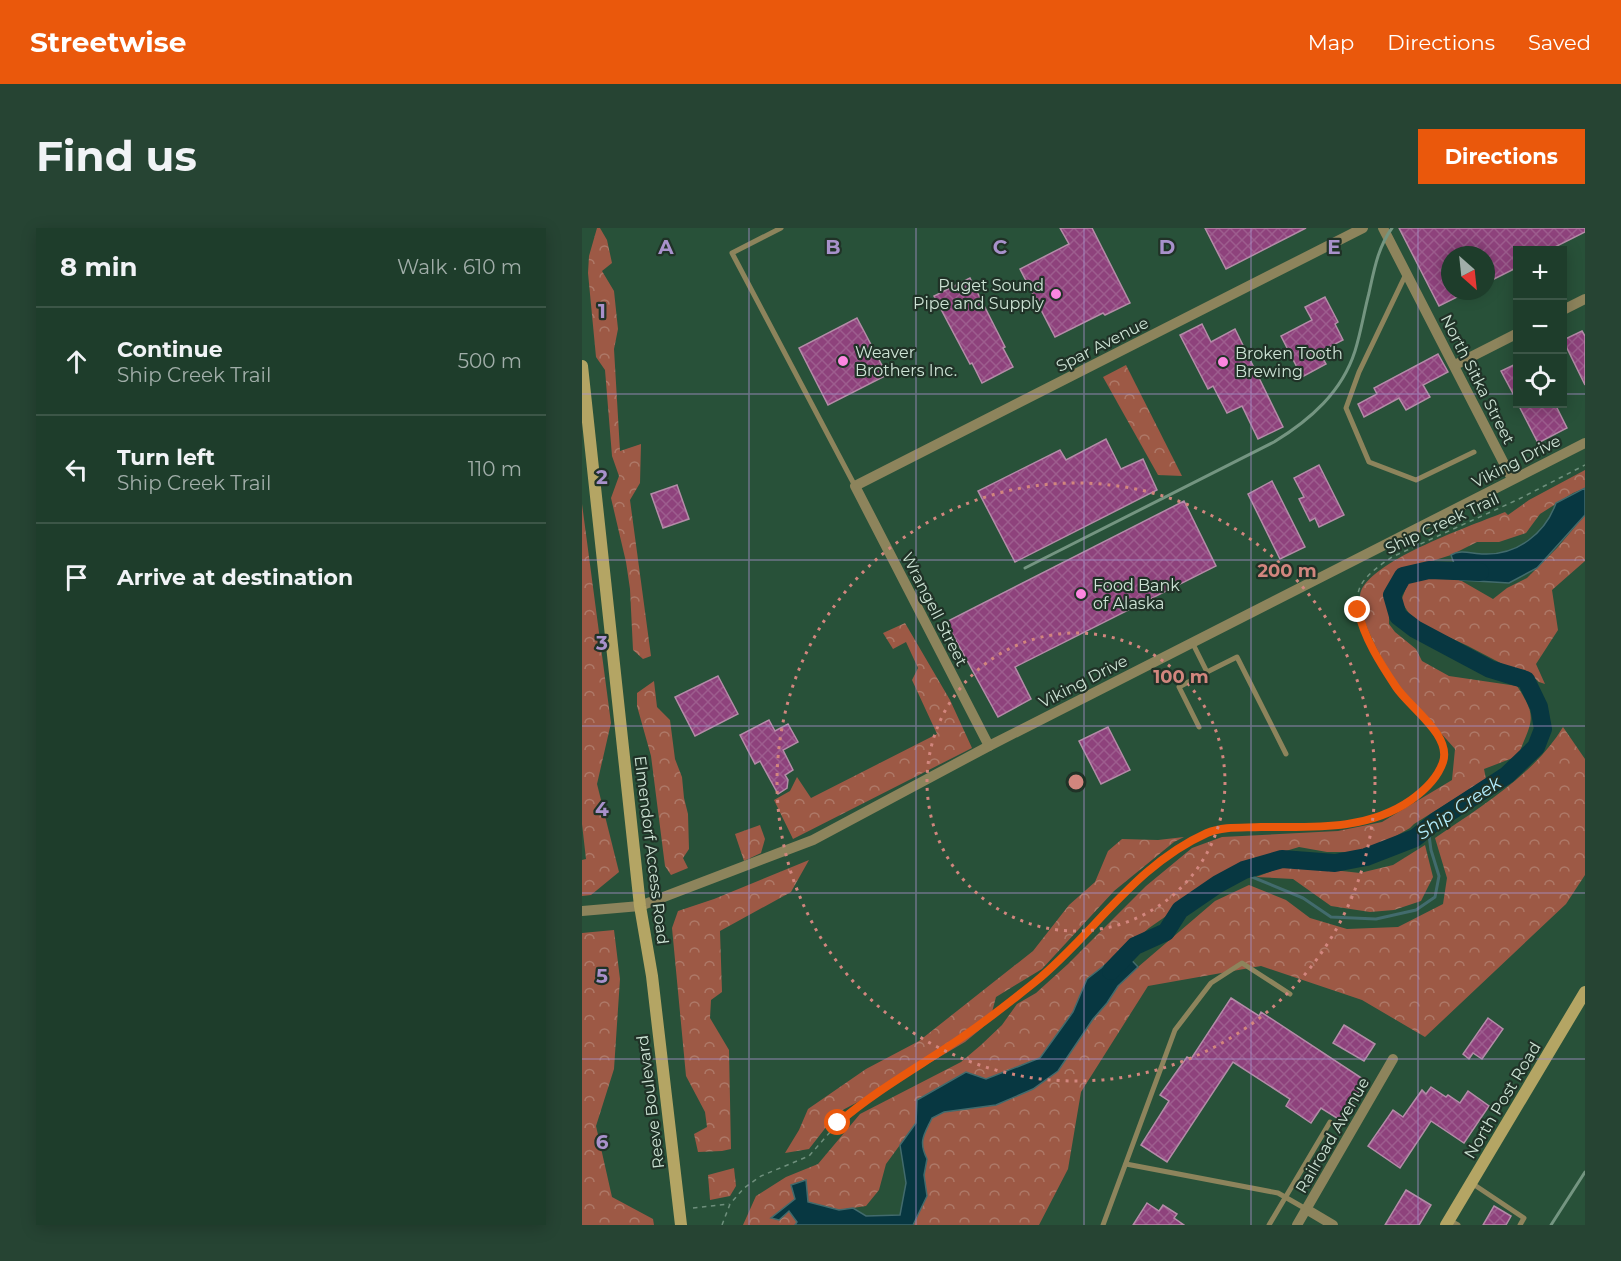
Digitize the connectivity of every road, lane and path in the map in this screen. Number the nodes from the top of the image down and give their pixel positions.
1 (781, 228) edge
2 (1363, 228) edge
3 (1383, 228) edge
4 (1407, 273) junction
5 (1585, 299) edge
6 (1567, 308) edge
7 (1513, 336) edge
8 (1455, 365) junction
9 (582, 366) edge
10 (1585, 443) edge
11 (1474, 452) dead end
12 (1585, 465) edge
13 (1512, 479) junction
14 (855, 486) junction
15 (1192, 642) junction
16 (1207, 672) junction
17 (1199, 727) dead end
18 (989, 746) junction
19 (1286, 754) dead end
20 (640, 906) junction
21 (582, 911) edge
22 (652, 976) joint
23 (1585, 992) edge
24 (1290, 994) dead end
25 (1393, 1059) dead end
26 (1330, 1122) dead end
27 (1125, 1164) junction
28 (1471, 1183) junction
29 (1286, 1197) junction
30 (730, 1204) junction
31 (693, 1208) dead end
32 (1306, 1209) junction
33 (1451, 1223) edge
34 (681, 1225) edge
35 (722, 1225) edge
36 (1103, 1225) edge
37 (1269, 1225) edge
38 (1297, 1225) edge
39 (1333, 1225) edge
40 (1520, 1225) edge

1 - 14 lane
2 - 14 street, Spar Avenue
3 - 4 street, North Sitka Street
4 - 8 street, North Sitka Street
4 - 11 lane
5 - 6 street
7 - 8 street
8 - 13 street, North Sitka Street
9 - 20 street, Elmendorf Access Road
10 - 13 street, Viking Drive
12 - 30 path, Ship Creek Trail
13 - 15 street, Viking Drive
14 - 18 street, Wrangell Street
15 - 16 lane
15 - 18 street, Viking Drive
16 - 17 lane
16 - 19 lane
18 - 20 street, Viking Drive
20 - 21 street, Viking Drive
20 - 22 street, Elmendorf Access Road
22 - 34 street, Reeve Boulevard
23 - 28 street, North Post Road
24 - 27 lane
25 - 32 street, Railroad Avenue
26 - 29 lane
27 - 29 lane
27 - 36 lane
28 - 33 street, North Post Road
28 - 40 lane
29 - 32 lane
29 - 37 lane
30 - 31 path
30 - 35 path, Ship Creek Trail
32 - 38 street, Railroad Avenue
32 - 39 street

